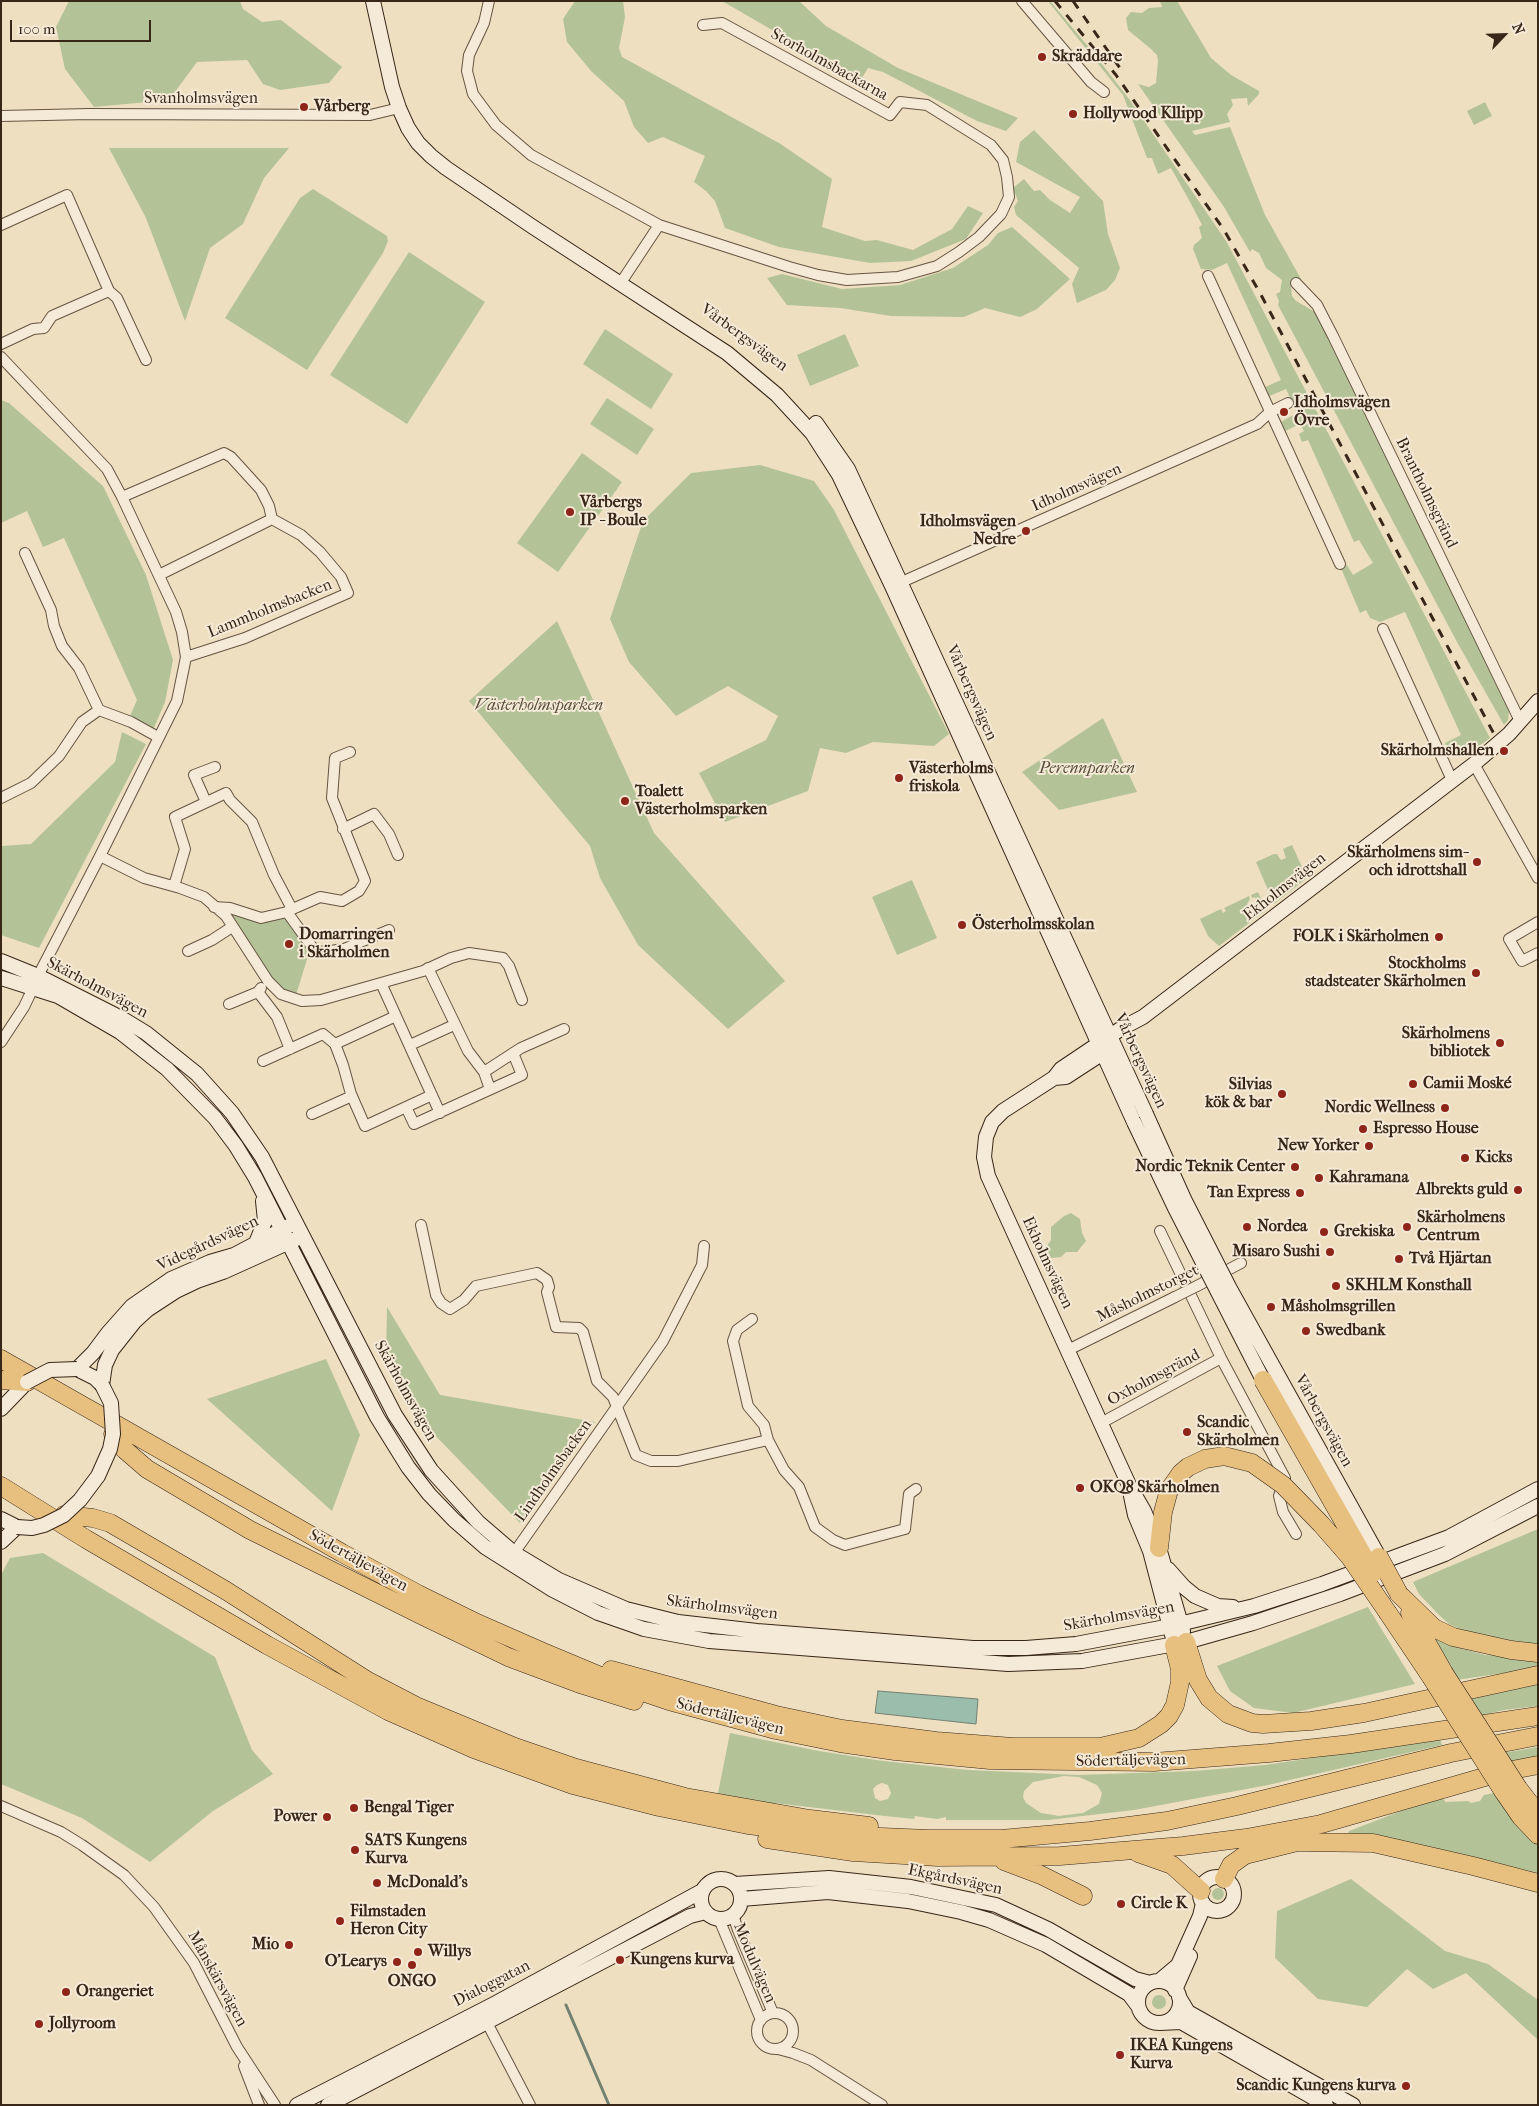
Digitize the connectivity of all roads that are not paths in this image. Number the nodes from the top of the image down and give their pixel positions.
1 (373, 1) edge
2 (489, 1) edge
3 (1022, 1) edge
4 (703, 25) dead end
5 (1104, 92) dead end
6 (399, 108) junction
7 (1, 116) edge
8 (1, 224) edge
9 (659, 225) junction
10 (1208, 276) dead end
11 (623, 280) junction
12 (1296, 283) dead end
13 (109, 290) junction
14 (1, 344) edge
15 (1, 357) edge
16 (146, 360) dead end
17 (1288, 403) dead end
18 (1270, 412) junction
19 (122, 497) junction
20 (272, 519) junction
21 (25, 553) dead end
22 (1340, 564) dead end
23 (158, 575) junction
24 (896, 584) junction
25 (1383, 629) dead end
26 (186, 657) junction
27 (1538, 701) edge
28 (98, 710) junction
29 (1520, 721) junction
30 (158, 737) junction
31 (350, 752) dead end
32 (1474, 764) junction
33 (215, 767) dead end
34 (1452, 780) junction
35 (1, 798) edge
36 (206, 802) junction
37 (343, 829) junction
38 (398, 855) dead end
39 (100, 856) junction
40 (1538, 878) edge
41 (174, 886) junction
42 (214, 907) junction
43 (290, 910) junction
44 (1538, 922) edge
45 (232, 927) junction
46 (389, 930) dead end
47 (188, 951) dead end
48 (1538, 952) edge
49 (1, 961) edge
50 (428, 968) junction
51 (1, 978) edge
52 (268, 981) junction
53 (36, 982) junction
54 (381, 983) junction
55 (258, 992) junction
56 (522, 1000) dead end
57 (229, 1004) dead end
58 (396, 1016) junction
59 (454, 1025) junction
60 (564, 1029) dead end
61 (1, 1042) edge
62 (335, 1044) junction
63 (410, 1045) junction
64 (1106, 1046) junction
65 (290, 1049) junction
66 (513, 1053) junction
67 (263, 1061) dead end
68 (484, 1072) junction
69 (490, 1089) junction
70 (432, 1095) junction
71 (352, 1096) junction
72 (406, 1107) junction
73 (440, 1112) junction
74 (312, 1114) dead end
75 (1140, 1118) junction
76 (255, 1177) junction
77 (296, 1222) junction
78 (421, 1225) dead end
79 (281, 1229) junction
80 (1160, 1231) dead end
81 (303, 1235) junction
82 (288, 1242) junction
83 (256, 1243) junction
84 (704, 1246) dead end
85 (1241, 1263) dead end
86 (752, 1319) dead end
87 (1068, 1350) junction
88 (1221, 1358) junction
89 (1, 1359) edge
90 (77, 1368) junction
91 (1, 1380) edge
92 (1263, 1380) joint
93 (27, 1382) junction
94 (102, 1385) junction
95 (617, 1407) junction
96 (1, 1409) edge
97 (1101, 1423) junction
98 (113, 1434) junction
99 (768, 1440) junction
100 (1538, 1484) edge
101 (1128, 1485) junction
102 (1, 1486) edge
103 (1538, 1489) edge
104 (916, 1490) dead end
105 (1520, 1499) junction
106 (1538, 1506) edge
107 (1538, 1514) edge
108 (64, 1515) junction
109 (1, 1519) edge
110 (1510, 1522) junction
111 (14, 1529) junction
112 (1296, 1534) dead end
113 (1, 1542) edge
114 (1162, 1556) junction
115 (511, 1557) junction
116 (1379, 1558) joint
117 (1394, 1605) junction
118 (1254, 1606) junction
119 (1176, 1625) junction
120 (1180, 1643) junction
121 (543, 1652) junction
122 (1538, 1653) edge
123 (1538, 1675) edge
124 (717, 1715) junction
125 (1538, 1716) edge
126 (1538, 1736) edge
127 (1538, 1765) edge
128 (1511, 1789) junction
129 (1434, 1792) junction
130 (1, 1806) edge
131 (1538, 1814) edge
132 (704, 1817) junction
133 (1538, 1836) edge
134 (929, 1839) junction
135 (1300, 1842) junction
136 (1128, 1851) junction
137 (994, 1858) junction
138 (1224, 1879) junction
139 (1538, 1883) edge
140 (735, 1884) junction
141 (702, 1891) junction
142 (1083, 1896) dead end
143 (1202, 1897) junction
144 (741, 1899) junction
145 (1215, 1911) junction
146 (706, 1912) junction
147 (733, 1915) junction
148 (719, 1919) junction
149 (1155, 1982) junction
150 (1177, 1993) junction
151 (1138, 2006) junction
152 (773, 2013) junction
153 (484, 2016) junction
154 (761, 2020) junction
155 (1160, 2023) junction
156 (793, 2036) junction
157 (237, 2047) junction
158 (778, 2049) junction
159 (811, 2060) junction
160 (259, 2105) edge
161 (275, 2105) edge
162 (297, 2105) edge
163 (328, 2105) edge
164 (530, 2105) edge
165 (882, 2105) edge
166 (1326, 2105) edge
167 (1353, 2105) edge

1 - 6 street, Vårbergsvägen
2 - 9 street, Storholmsbackarna
3 - 5 street
4 - 9 street, Storholmsbackarna
6 - 7 street, Svanholmsvägen
6 - 11 street, Vårbergsvägen
8 - 13 street
9 - 11 street
10 - 18 street
11 - 24 street, Vårbergsvägen
12 - 29 street, Brantholmsgränd
13 - 14 street
13 - 16 street
15 - 19 street, Lammholmsbacken
17 - 18 street, Idholmsvägen
18 - 22 street
18 - 24 street, Idholmsvägen
19 - 20 street
19 - 23 street, Lammholmsbacken
20 - 23 street
20 - 26 street, Lammholmsbacken
21 - 28 street
23 - 26 street, Lammholmsbacken
24 - 64 street, Vårbergsvägen
25 - 34 street
26 - 30 street, Lammholmsbacken
27 - 29 street, Ekholmsvägen
28 - 30 street
28 - 35 street
29 - 32 street, Ekholmsvägen
30 - 39 street, Lammholmsbacken
31 - 37 street
32 - 34 street, Ekholmsvägen
32 - 40 street
33 - 36 street
34 - 64 street, Ekholmsvägen
36 - 41 street
36 - 43 street
37 - 38 street
37 - 43 street
39 - 41 street
39 - 53 street, Lammholmsbacken
41 - 42 street
42 - 43 street
42 - 45 street
43 - 46 street
44 - 48 street
45 - 47 street
45 - 52 street
49 - 53 street, Skärholmsvägen
50 - 54 street
50 - 56 street
50 - 59 street
51 - 53 street, Skärholmsvägen
52 - 54 street
52 - 55 street
53 - 61 street, Lammholmsbacken
53 - 76 street, Skärholmsvägen
53 - 77 street, Skärholmsvägen
54 - 58 street
55 - 57 street
55 - 65 street
58 - 62 street
58 - 63 street
59 - 63 street
59 - 68 street
60 - 66 street
62 - 65 street
62 - 71 street
63 - 70 street
64 - 75 street, Vårbergsvägen
64 - 87 street, Ekholmsvägen
65 - 67 street
66 - 68 street
66 - 69 street
68 - 69 street
69 - 73 street
70 - 72 street
70 - 73 street
71 - 72 street
71 - 74 street
72 - 73 street
75 - 92 street, Vårbergsvägen, bridge
75 - 116 street, Vårbergsvägen, bridge
76 - 79 street, Skärholmsvägen
76 - 83 street
77 - 79 street, Videgårdsvägen
77 - 81 street, Skärholmsvägen
78 - 95 street
79 - 82 street, Skärholmsvägen
79 - 83 street, Videgårdsvägen
80 - 88 street, Oxholmsgränd
81 - 82 street, Videgårdsvägen
81 - 115 street, Skärholmsvägen
82 - 94 street, Videgårdsvägen
82 - 115 street, Skärholmsvägen
83 - 90 street, Videgårdsvägen
84 - 95 street, Lindholmsbacken
85 - 87 street, Måsholmstorget, bridge
86 - 99 street
87 - 97 street, Ekholmsvägen
88 - 97 street, Oxholmsgränd
88 - 112 street, Oxholmsgränd
89 - 121 highway, Södertäljevägen
90 - 93 street, bridge
90 - 94 street
91 - 93 highway
92 - 117 highway, bridge
93 - 96 street
94 - 98 street, bridge
95 - 99 street
95 - 115 street, Lindholmsbacken
97 - 101 street, Ekholmsvägen
98 - 108 street, bridge
98 - 124 highway
99 - 104 street
100 - 105 street
101 - 114 street, Ekholmsvägen
101 - 119 street, Ekholmsvägen
102 - 132 highway
103 - 105 street, Skärholmsvägen
105 - 118 street, Skärholmsvägen
106 - 110 street, Skärholmsvägen
107 - 110 street
108 - 111 street, bridge
108 - 134 highway
109 - 111 street
110 - 120 street, Skärholmsvägen
111 - 113 street
114 - 117 highway, bridge
114 - 118 street
114 - 119 street, Ekholmsvägen
115 - 119 street, Skärholmsvägen
115 - 120 street, Skärholmsvägen
116 - 117 highway, bridge
117 - 122 highway
117 - 128 highway, bridge
118 - 119 street, Skärholmsvägen
119 - 120 street, Ekholmsvägen
120 - 121 highway
120 - 123 highway
121 - 124 highway, Södertäljevägen
124 - 125 highway, Södertäljevägen
126 - 134 highway
127 - 129 highway
128 - 131 highway
128 - 133 highway
129 - 135 highway
129 - 136 highway
130 - 157 street, Månskärsvägen
132 - 134 highway
132 - 137 highway
135 - 138 highway
135 - 139 highway
136 - 137 highway
136 - 143 highway
137 - 142 highway
138 - 143 street
138 - 145 street
140 - 141 street
140 - 144 street
140 - 149 street, Ekgårdsvägen
141 - 146 street
141 - 153 street, Dialoggatan
143 - 145 street
143 - 149 street
144 - 147 street
144 - 151 street, Ekgårdsvägen
145 - 150 street
146 - 148 street
146 - 153 street, Dialoggatan
147 - 148 street
147 - 152 street, Modulvägen
148 - 154 street, Modulvägen
149 - 150 street
149 - 151 street
150 - 155 street
150 - 167 street
151 - 155 street
152 - 154 street
152 - 156 street
153 - 162 street, Dialoggatan
153 - 163 street, Dialoggatan
153 - 164 street
154 - 158 street
155 - 166 street
156 - 158 street
156 - 159 street
157 - 160 street, Månskärsvägen
157 - 161 street, Månskärsvägen
158 - 159 street
159 - 165 street

